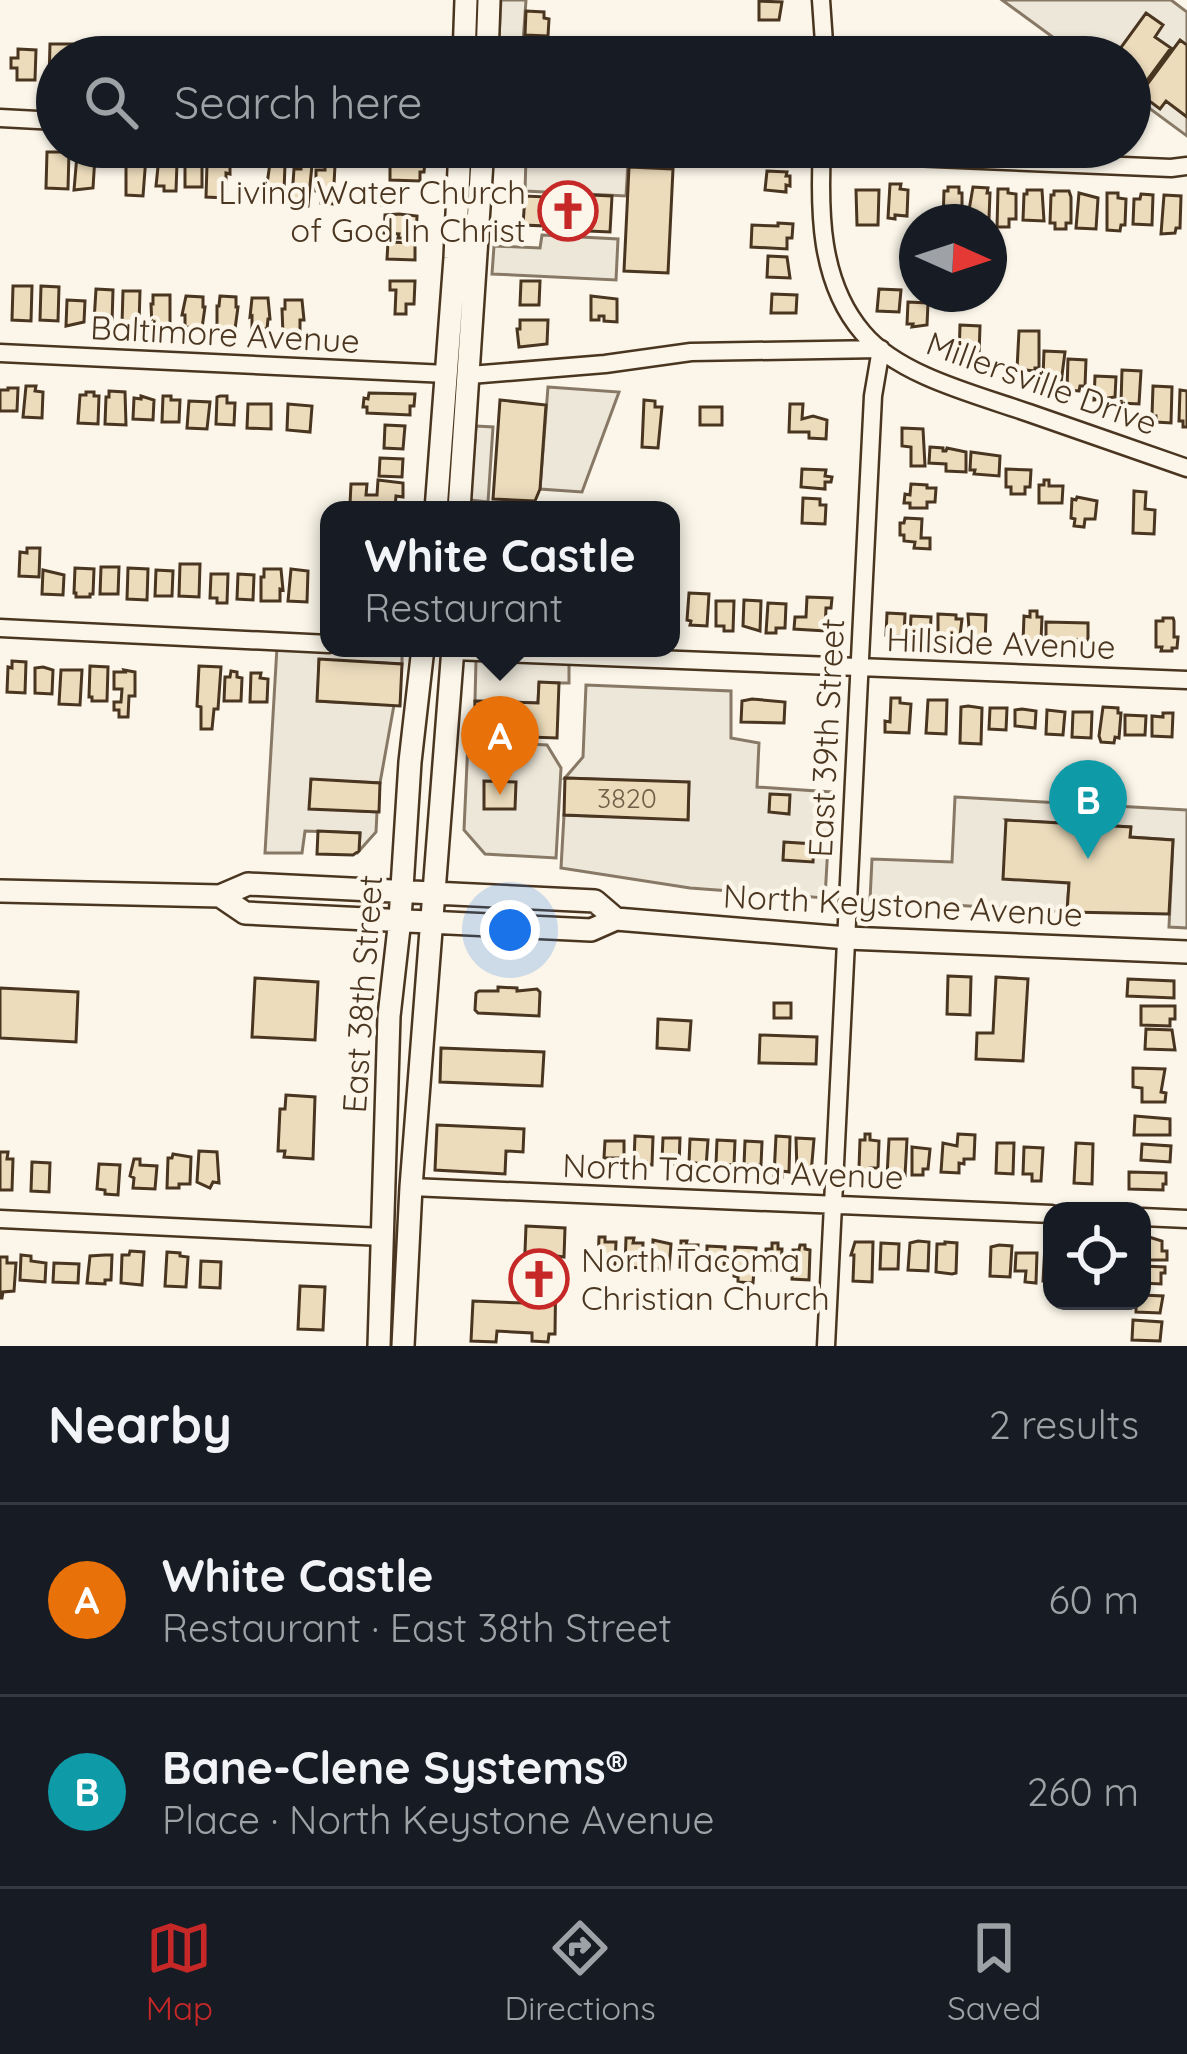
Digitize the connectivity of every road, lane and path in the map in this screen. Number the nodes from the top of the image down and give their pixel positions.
1 (466, 0) edge
2 (489, 0) edge
3 (821, 0) edge
4 (465, 36) edge
5 (488, 36) edge
6 (824, 36) edge
7 (0, 118) edge
8 (36, 120) edge
9 (1187, 166) edge
10 (1151, 167) edge
11 (460, 168) edge
12 (481, 168) edge
13 (822, 168) edge
14 (880, 349) junction
15 (0, 353) edge
16 (458, 375) junction
17 (1187, 468) edge
18 (437, 501) edge
19 (459, 501) edge
20 (0, 628) edge
21 (320, 644) edge
22 (422, 657) edge
23 (452, 657) edge
24 (633, 657) edge
25 (859, 667) junction
26 (1187, 680) edge
27 (0, 891) edge
28 (402, 891) junction
29 (435, 892) junction
30 (220, 896) junction
31 (400, 919) junction
32 (616, 919) junction
33 (433, 921) junction
34 (847, 938) junction
35 (1187, 952) edge
36 (411, 1187) junction
37 (833, 1205) junction
38 (1043, 1214) edge
39 (1151, 1217) edge
40 (0, 1219) edge
41 (1187, 1219) edge
42 (383, 1237) junction
43 (379, 1346) edge
44 (403, 1346) edge
45 (826, 1346) edge

1 - 4 main road
2 - 5 main road
3 - 6 street
7 - 8 street
9 - 10 street
11 - 16 main road
12 - 16 main road
13 - 14 street, Millersville Drive
14 - 16 street, Baltimore Avenue
14 - 17 street, Millersville Drive
14 - 25 street, East 39th Street
15 - 16 street, Baltimore Avenue
16 - 18 main road
16 - 19 main road
20 - 21 street
22 - 28 main road, East 38th Street
23 - 29 main road, East 38th Street
24 - 25 street, Hillside Avenue
25 - 26 street, Hillside Avenue
25 - 34 street, East 39th Street
27 - 30 main road, North Keystone Avenue
28 - 29 main road, North Keystone Avenue
28 - 30 main road, North Keystone Avenue
28 - 31 main road, East 38th Street
29 - 32 main road, North Keystone Avenue
29 - 33 main road, East 38th Street
30 - 31 main road, North Keystone Avenue
31 - 33 main road, North Keystone Avenue
31 - 42 main road, East 38th Street
32 - 33 main road, North Keystone Avenue
32 - 34 main road, North Keystone Avenue
33 - 36 main road, East 38th Street
34 - 35 main road, North Keystone Avenue
34 - 37 street, East 39th Street
36 - 37 street, North Tacoma Avenue
36 - 44 main road, East 38th Street
37 - 38 street, North Tacoma Avenue
37 - 45 street, East 39th Street
39 - 41 street
40 - 42 street
42 - 43 main road, East 38th Street

